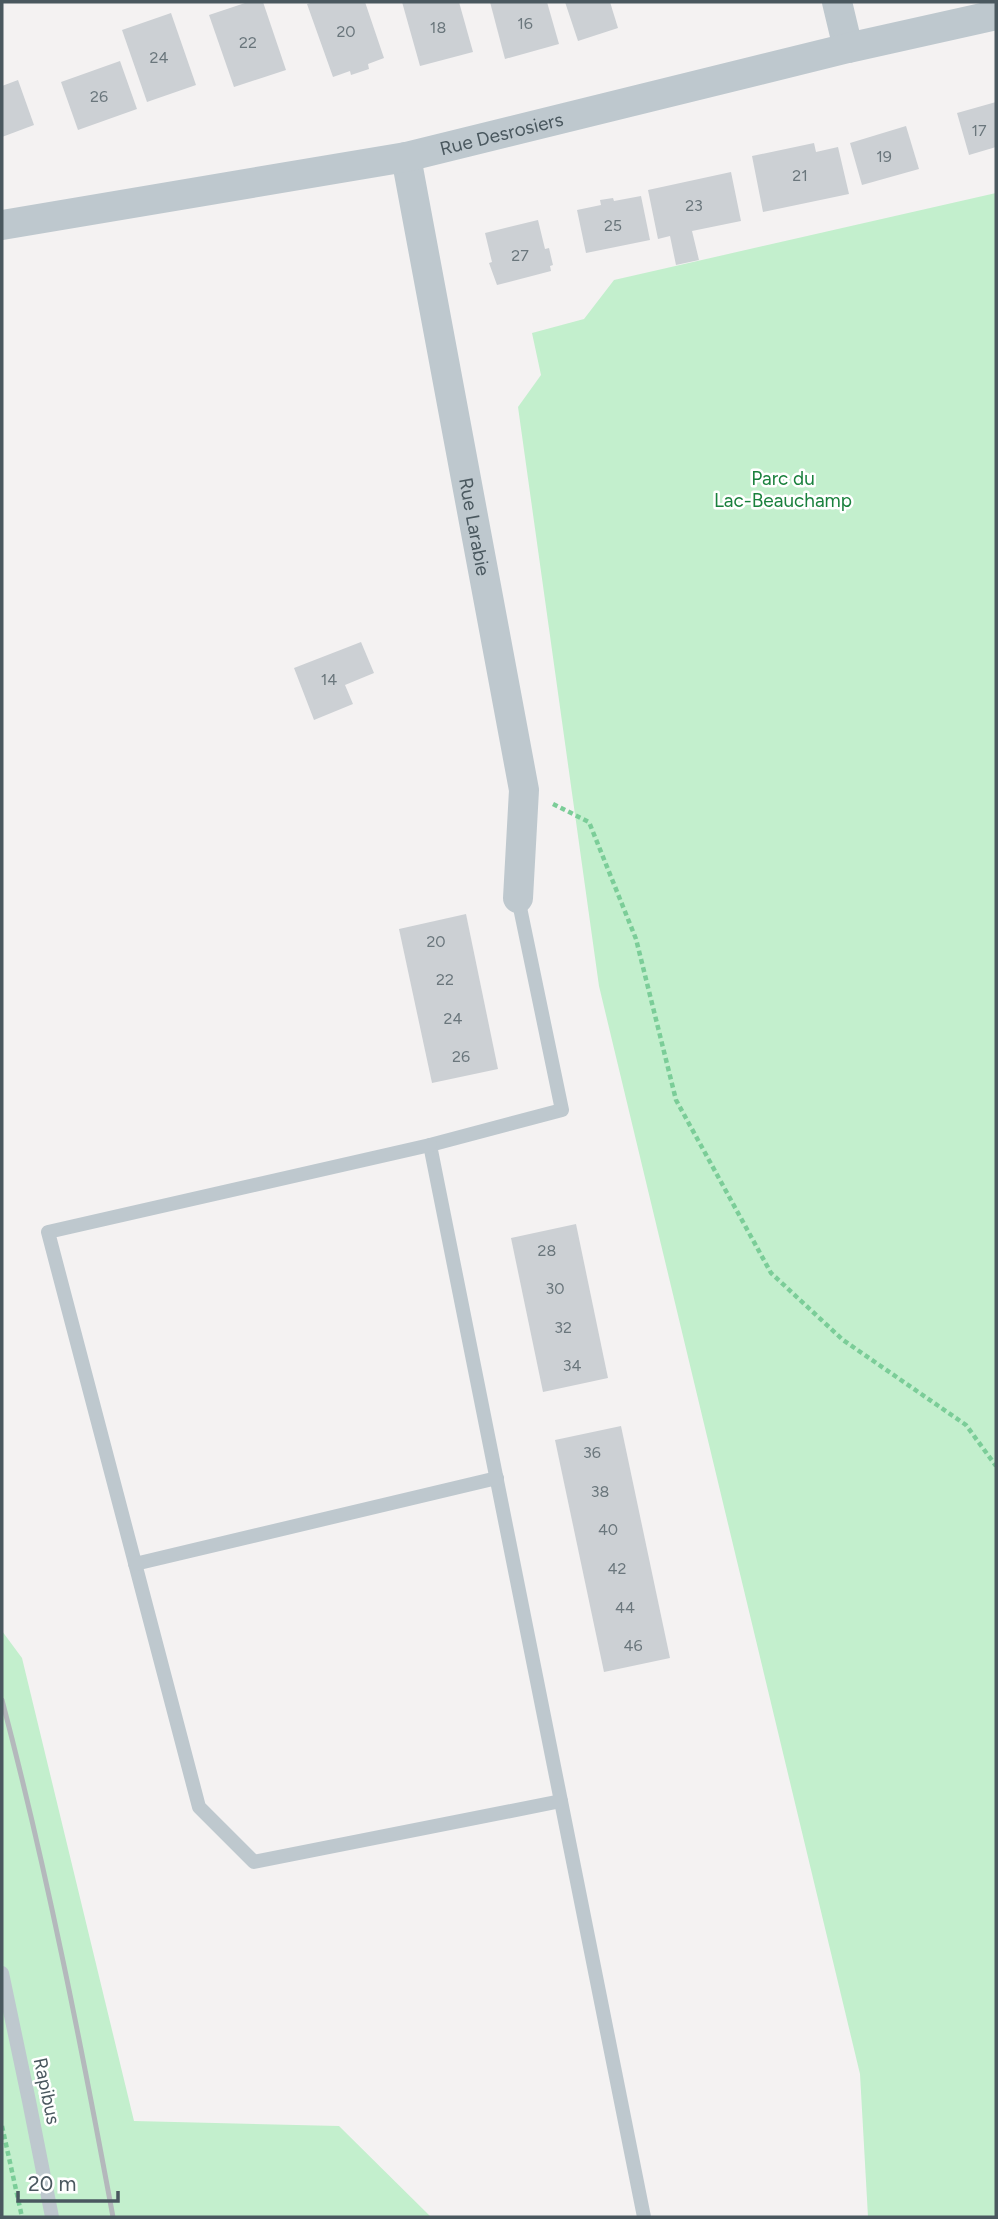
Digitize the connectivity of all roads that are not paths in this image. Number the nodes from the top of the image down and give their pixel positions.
1 (837, 2) edge
2 (996, 15) edge
3 (848, 48) junction
4 (406, 157) junction
5 (2, 225) edge
6 (519, 898) joint
7 (430, 1145) junction
8 (497, 1478) junction
9 (135, 1564) junction
10 (562, 1801) junction
11 (2, 1973) edge
12 (52, 2217) edge
13 (644, 2217) edge

1 - 3 street
2 - 3 street, Rue Desrosiers
3 - 4 street, Rue Desrosiers
4 - 5 street, Rue Desrosiers
4 - 6 street, Rue Larabie
6 - 7 lane
7 - 8 lane
7 - 9 lane
8 - 9 lane
8 - 10 lane
9 - 10 lane
10 - 13 lane
11 - 12 lane, Rapibus

